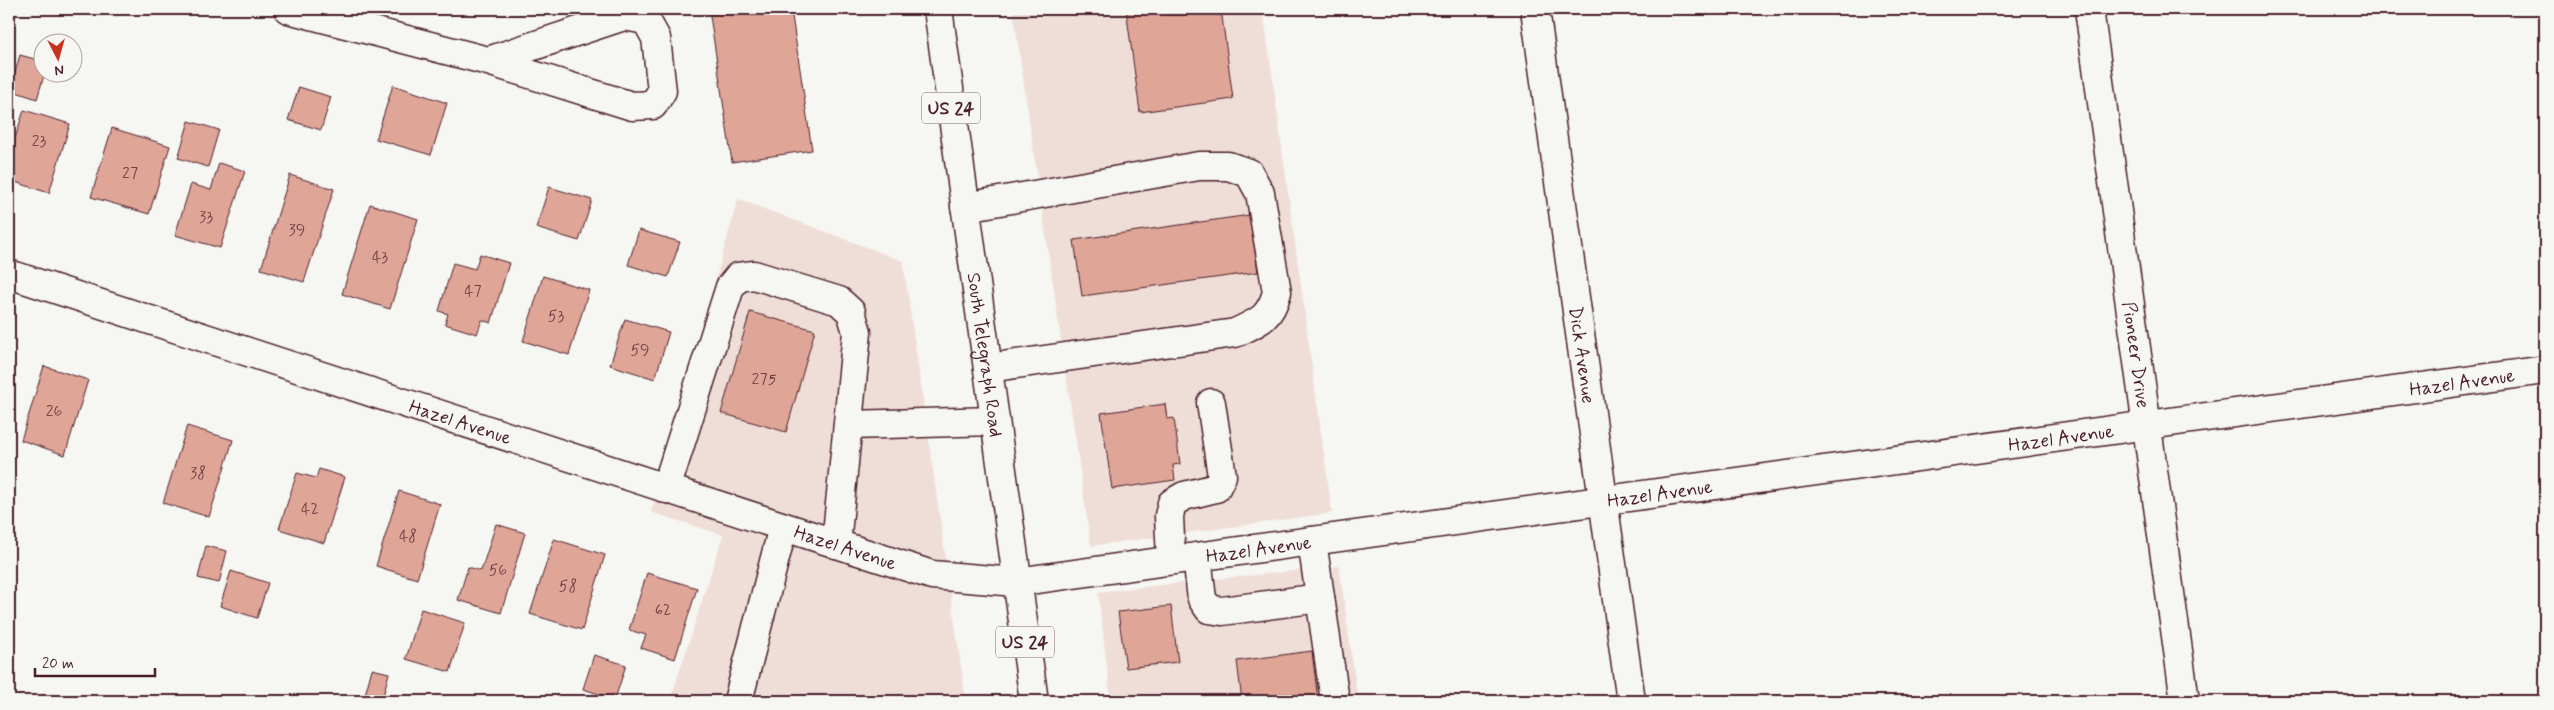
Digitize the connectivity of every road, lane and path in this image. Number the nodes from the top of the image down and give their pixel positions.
1 (288, 9) edge
2 (938, 9) edge
3 (1535, 9) edge
4 (2089, 9) edge
5 (488, 61) junction
6 (965, 207) junction
7 (9, 274) edge
8 (988, 368) junction
9 (2545, 370) edge
10 (1211, 403) dead end
11 (995, 421) junction
12 (849, 425) junction
13 (2147, 425) junction
14 (666, 489) junction
15 (1603, 500) junction
16 (783, 527) junction
17 (1312, 541) junction
18 (836, 544) junction
19 (1184, 559) junction
20 (1016, 582) junction
21 (1320, 598) junction
22 (738, 701) edge
23 (1034, 701) edge
24 (1335, 701) edge
25 (1631, 701) edge
26 (2185, 701) edge

1 - 5 main road
2 - 6 main road, South Telegraph Road / US 24
3 - 15 main road, Dick Avenue
4 - 13 main road, Pioneer Drive
5 - 5 main road
6 - 8 main road, South Telegraph Road / US 24
6 - 8 main road
7 - 14 main road, Hazel Avenue
8 - 11 main road, South Telegraph Road / US 24
9 - 13 main road, Hazel Avenue
10 - 19 main road
11 - 12 main road
11 - 20 main road, South Telegraph Road / US 24
12 - 14 main road
12 - 18 main road
13 - 15 main road, Hazel Avenue
13 - 26 main road, Pioneer Drive
14 - 16 main road, Hazel Avenue
15 - 17 main road, Hazel Avenue
15 - 25 main road, Dick Avenue
16 - 18 main road, Hazel Avenue
16 - 22 main road
17 - 19 main road, Hazel Avenue
17 - 21 main road
18 - 20 main road, Hazel Avenue
19 - 20 main road, Hazel Avenue
19 - 21 main road
20 - 23 main road, South Telegraph Road / US 24
21 - 24 main road

